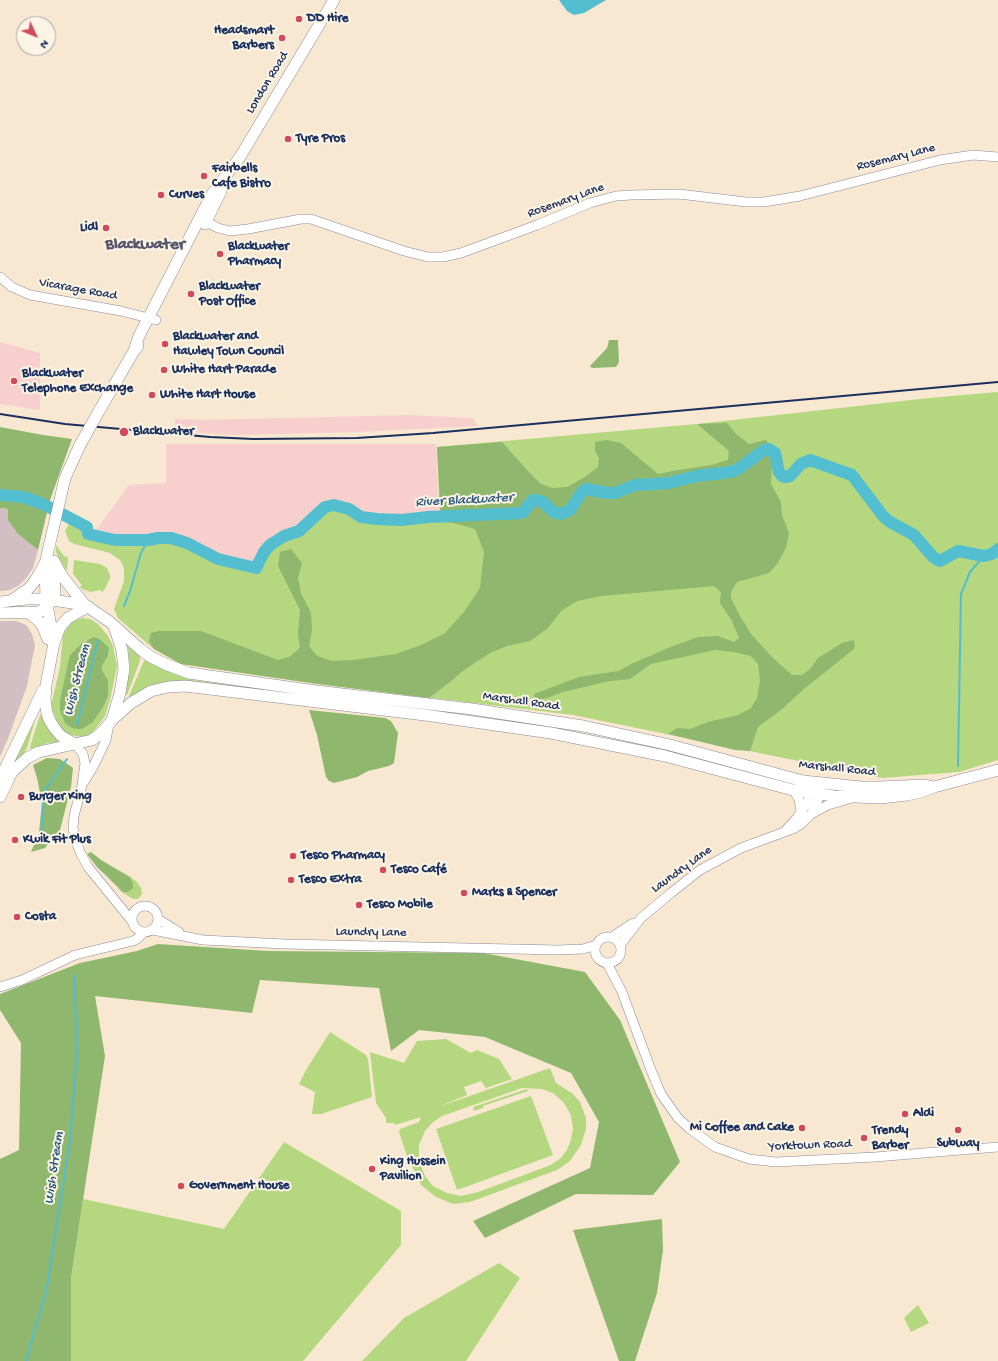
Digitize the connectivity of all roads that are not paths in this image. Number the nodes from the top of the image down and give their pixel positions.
1 (334, 0) edge
2 (998, 157) edge
3 (203, 220) junction
4 (0, 277) edge
5 (152, 319) junction
6 (49, 563) junction
7 (5, 602) edge
8 (48, 602) junction
9 (87, 606) junction
10 (26, 612) junction
11 (0, 613) edge
12 (114, 625) junction
13 (53, 647) junction
14 (46, 685) junction
15 (111, 722) junction
16 (75, 744) junction
17 (998, 770) edge
18 (0, 779) edge
19 (82, 785) junction
20 (934, 786) junction
21 (816, 788) junction
22 (793, 790) junction
23 (0, 797) edge
24 (853, 798) junction
25 (800, 812) junction
26 (811, 814) junction
27 (785, 831) junction
28 (103, 885) junction
29 (135, 910) junction
30 (641, 918) junction
31 (158, 919) junction
32 (131, 920) junction
33 (153, 930) junction
34 (142, 933) junction
35 (184, 936) junction
36 (612, 937) junction
37 (620, 944) junction
38 (596, 945) junction
39 (558, 950) junction
40 (598, 957) junction
41 (618, 959) junction
42 (607, 963) junction
43 (0, 987) edge
44 (622, 992) junction
45 (998, 1147) edge

1 - 3 main road, London Road
2 - 3 street, Rosemary Lane
3 - 5 main road, London Road
4 - 5 street, Vicarage Road
5 - 6 main road, London Road, bridge
6 - 7 main road
6 - 8 main road, London Road
6 - 9 main road
7 - 8 main road
8 - 9 main road
8 - 10 main road
8 - 13 main road, London Road
9 - 12 main road
9 - 13 main road
10 - 11 main road
10 - 13 main road
12 - 15 main road
12 - 21 main road, Marshall Road
13 - 14 main road
14 - 16 main road
14 - 18 main road
15 - 16 main road
15 - 19 street
15 - 22 main road, Marshall Road
16 - 19 street
16 - 23 main road
17 - 20 main road, Marshall Road
19 - 28 street
20 - 21 main road, Marshall Road
20 - 24 main road, Marshall Road
21 - 22 main road, Marshall Road
21 - 24 main road, Marshall Road
21 - 25 street, Laundry Lane
21 - 26 street, Laundry Lane
22 - 25 street
24 - 26 street
25 - 27 street, Laundry Lane
26 - 27 street, Laundry Lane
27 - 30 street, Laundry Lane
28 - 29 street
28 - 32 street
29 - 31 street
29 - 32 street
30 - 36 street, Laundry Lane
30 - 37 street, Laundry Lane
31 - 33 street
31 - 35 street, Laundry Lane
32 - 34 street
33 - 34 street
33 - 35 street, Laundry Lane
34 - 43 street
35 - 39 street, Laundry Lane
36 - 37 street
36 - 38 street
37 - 41 street
38 - 39 street, Laundry Lane
38 - 40 street
39 - 40 street, Laundry Lane
40 - 42 street
41 - 42 street
41 - 44 street, Yorktown Road
42 - 44 street, Yorktown Road
44 - 45 street, Yorktown Road

